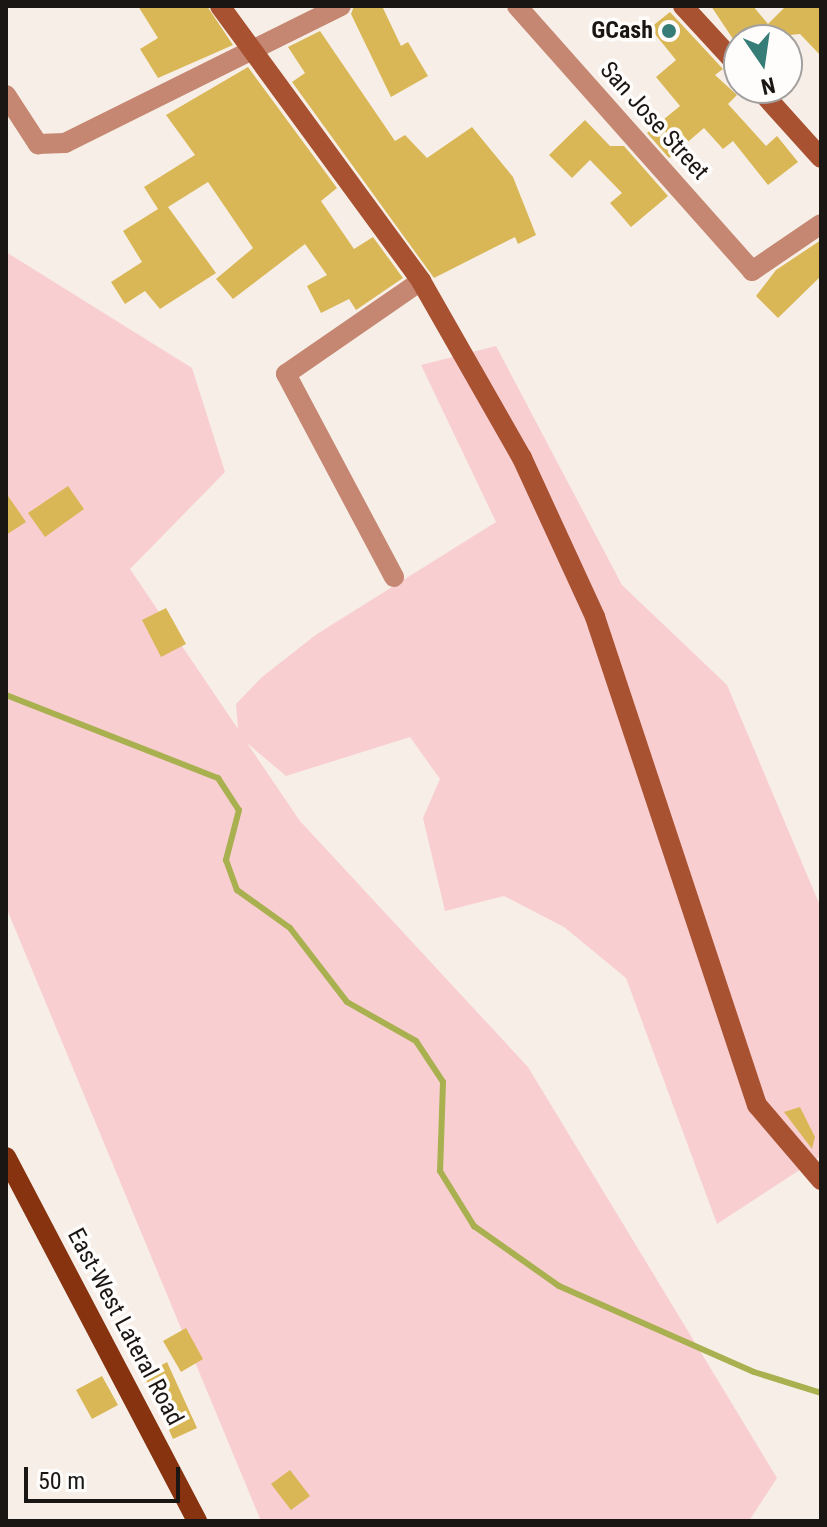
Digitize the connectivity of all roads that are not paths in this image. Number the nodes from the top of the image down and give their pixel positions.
1 (220, 6) edge
2 (341, 6) edge
3 (517, 6) edge
4 (683, 6) edge
5 (723, 50) edge
6 (255, 53) junction
7 (6, 95) edge
8 (772, 104) edge
9 (821, 158) edge
10 (821, 224) edge
11 (421, 281) junction
12 (394, 577) dead end
13 (6, 1157) edge
14 (821, 1180) edge
15 (197, 1521) edge

1 - 6 street
2 - 6 street
3 - 10 street, San Jose Street
4 - 5 street
6 - 7 street
6 - 11 street
8 - 9 street
11 - 12 street
11 - 14 street
13 - 15 main road, East-West Lateral Road

